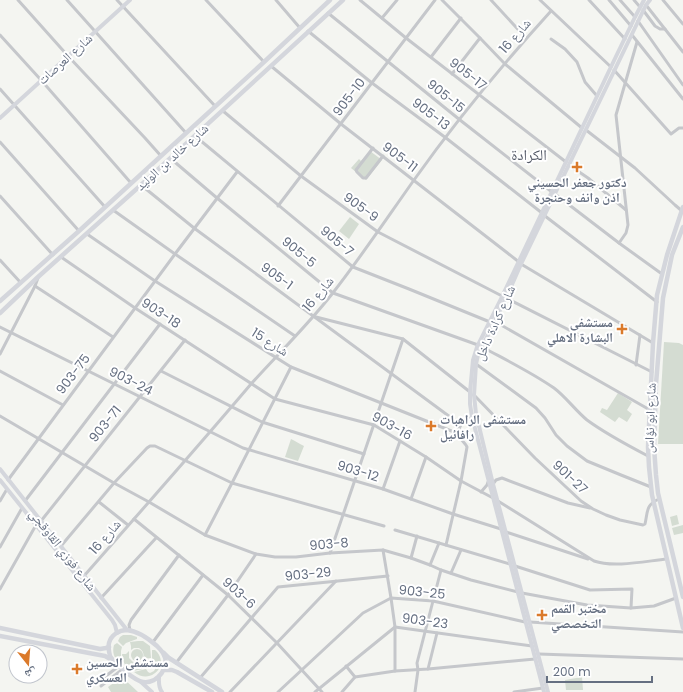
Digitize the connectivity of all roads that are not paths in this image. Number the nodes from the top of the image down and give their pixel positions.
1 (18, 0) edge
2 (67, 0) edge
3 (117, 0) edge
4 (130, 0) edge
5 (206, 0) edge
6 (276, 0) edge
7 (330, 0) edge
8 (343, 0) edge
9 (360, 0) edge
10 (397, 0) edge
11 (435, 0) edge
12 (442, 0) edge
13 (491, 0) edge
14 (540, 0) edge
15 (589, 0) edge
16 (609, 0) edge
17 (620, 0) edge
18 (634, 0) edge
19 (644, 0) edge
20 (650, 0) edge
21 (663, 0) edge
22 (646, 5) junction
23 (123, 6) junction
24 (642, 9) junction
25 (551, 11) junction
26 (328, 13) junction
27 (635, 17) junction
28 (382, 18) junction
29 (461, 18) junction
30 (638, 21) junction
31 (683, 24) edge
32 (631, 26) junction
33 (300, 28) junction
34 (665, 29) junction
35 (95, 31) junction
36 (308, 31) junction
37 (0, 35) edge
38 (632, 35) junction
39 (406, 38) junction
40 (480, 38) junction
41 (526, 38) junction
42 (551, 39) dead end
43 (625, 39) junction
44 (637, 42) junction
45 (683, 52) edge
46 (68, 56) junction
47 (431, 57) junction
48 (264, 62) junction
49 (388, 62) junction
50 (505, 64) junction
51 (271, 66) junction
52 (612, 69) junction
53 (452, 74) junction
54 (41, 80) junction
55 (372, 83) junction
56 (626, 84) junction
57 (683, 85) edge
58 (0, 89) edge
59 (479, 95) junction
60 (597, 96) junction
61 (683, 99) edge
62 (14, 105) junction
63 (215, 106) junction
64 (223, 111) junction
65 (0, 118) edge
66 (460, 120) junction
67 (341, 124) junction
68 (683, 128) edge
69 (584, 129) junction
70 (186, 132) junction
71 (194, 136) junction
72 (446, 138) junction
73 (0, 142) edge
74 (373, 148) junction
75 (161, 156) junction
76 (383, 156) junction
77 (620, 156) junction
78 (170, 158) junction
79 (567, 163) junction
80 (237, 172) junction
81 (301, 176) junction
82 (414, 180) junction
83 (131, 183) junction
84 (141, 185) junction
85 (553, 193) junction
86 (0, 196) edge
87 (217, 198) junction
88 (278, 206) junction
89 (105, 207) junction
90 (682, 209) edge
91 (113, 210) junction
92 (626, 210) junction
93 (543, 214) junction
94 (683, 227) edge
95 (194, 228) junction
96 (79, 231) junction
97 (378, 232) junction
98 (87, 234) junction
99 (619, 243) junction
100 (175, 254) junction
101 (54, 255) junction
102 (61, 258) junction
103 (0, 260) edge
104 (520, 263) junction
105 (667, 266) junction
106 (353, 267) junction
107 (662, 274) junction
108 (38, 277) junction
109 (155, 281) junction
110 (21, 283) junction
111 (35, 286) junction
112 (333, 293) junction
113 (504, 297) junction
114 (0, 301) edge
115 (657, 302) junction
116 (135, 308) junction
117 (0, 313) edge
118 (314, 316) junction
119 (492, 322) junction
120 (160, 324) junction
121 (0, 327) edge
122 (12, 332) junction
123 (640, 335) junction
124 (294, 336) junction
125 (113, 337) junction
126 (403, 339) junction
127 (185, 340) junction
128 (653, 343) junction
129 (480, 346) junction
130 (0, 354) edge
131 (276, 358) junction
132 (476, 364) junction
133 (636, 364) junction
134 (290, 367) junction
135 (89, 370) junction
136 (0, 371) edge
137 (161, 371) junction
138 (652, 372) junction
139 (391, 374) junction
140 (114, 383) junction
141 (252, 384) junction
142 (472, 394) junction
143 (140, 396) junction
144 (275, 399) junction
145 (381, 403) junction
146 (63, 405) junction
147 (232, 407) junction
148 (650, 410) junction
149 (0, 416) edge
150 (472, 417) junction
151 (262, 422) junction
152 (374, 425) junction
153 (461, 425) junction
154 (211, 432) junction
155 (459, 434) junction
156 (38, 439) junction
157 (400, 441) junction
158 (248, 449) junction
159 (62, 452) junction
160 (364, 454) junction
161 (648, 456) junction
162 (426, 457) junction
163 (185, 460) junction
164 (85, 466) junction
165 (0, 469) edge
166 (0, 480) edge
167 (8, 480) junction
168 (356, 480) junction
169 (488, 480) junction
170 (461, 481) junction
171 (114, 483) junction
172 (232, 483) junction
173 (493, 484) junction
174 (651, 487) junction
175 (7, 489) junction
176 (383, 489) junction
177 (482, 492) junction
178 (410, 498) junction
179 (493, 498) junction
180 (659, 498) junction
181 (0, 501) edge
182 (25, 501) junction
183 (498, 501) junction
184 (99, 502) junction
185 (149, 502) junction
186 (653, 502) junction
187 (22, 508) junction
188 (592, 509) junction
189 (343, 514) junction
190 (453, 514) junction
191 (134, 519) junction
192 (41, 521) junction
193 (36, 525) junction
194 (128, 525) junction
195 (384, 526) dead end
196 (501, 529) junction
197 (395, 530) dead end
198 (506, 532) junction
199 (204, 535) junction
200 (417, 536) junction
201 (156, 538) junction
202 (438, 543) junction
203 (446, 545) junction
204 (61, 546) junction
205 (0, 547) edge
206 (384, 550) junction
207 (461, 550) junction
208 (330, 553) junction
209 (256, 554) junction
210 (179, 555) junction
211 (411, 558) junction
212 (667, 559) junction
213 (594, 561) junction
214 (510, 564) junction
215 (430, 565) junction
216 (515, 566) junction
217 (441, 570) junction
218 (203, 574) junction
219 (451, 574) junction
220 (84, 576) junction
221 (388, 576) junction
222 (336, 581) junction
223 (0, 589) edge
224 (520, 593) junction
225 (228, 595) junction
226 (683, 597) edge
227 (101, 598) junction
228 (391, 598) junction
229 (676, 598) junction
230 (433, 601) junction
231 (632, 608) junction
232 (252, 618) junction
233 (527, 622) junction
234 (395, 627) junction
235 (0, 628) edge
236 (683, 628) edge
237 (129, 630) junction
238 (425, 632) junction
239 (683, 632) edge
240 (117, 633) junction
241 (437, 633) junction
242 (0, 636) edge
243 (153, 642) junction
244 (277, 643) junction
245 (532, 646) junction
246 (109, 647) junction
247 (163, 652) junction
248 (538, 654) junction
249 (535, 659) junction
250 (683, 659) edge
251 (114, 661) junction
252 (176, 663) junction
253 (346, 666) junction
254 (121, 667) junction
255 (302, 669) junction
256 (428, 669) junction
257 (164, 670) junction
258 (395, 670) junction
259 (418, 670) junction
260 (159, 676) junction
261 (355, 676) junction
262 (200, 678) junction
263 (98, 682) dead end
264 (141, 682) junction
265 (101, 686) dead end
266 (319, 688) junction
267 (543, 690) edge
268 (152, 692) edge
269 (162, 692) edge
270 (212, 692) edge
271 (222, 692) edge
272 (230, 692) edge
273 (278, 692) edge
274 (315, 692) edge
275 (322, 692) edge
276 (342, 692) edge
277 (415, 692) edge
278 (515, 692) edge
279 (548, 692) edge

1 - 46 street
2 - 35 street
3 - 23 street
4 - 23 main road, شارع العرصات
5 - 48 street
6 - 33 street
7 - 33 main road, شارع خالد بن الوليد
8 - 26 main road, شارع خالد بن الوليد
9 - 28 street, 905-17
10 - 28 street
11 - 39 street, 905-10
12 - 29 street
13 - 41 street
14 - 25 street
15 - 43 street
16 - 32 street
17 - 27 street
18 - 24 street
19 - 24 main road, شارع كرادة داخل
20 - 22 main road, شارع كرادة داخل
21 - 31 street
22 - 24 main road, شارع كرادة داخل
22 - 34 street
23 - 35 main road, شارع العرصات
23 - 63 street
24 - 27 main road, شارع كرادة داخل
24 - 30 main road, شارع كرادة داخل
24 - 34 street
25 - 41 street, شارع 16
25 - 52 street
26 - 36 main road, شارع خالد بن الوليد
26 - 49 street, 905-15
27 - 32 main road, شارع كرادة داخل
28 - 39 street, 905-17
29 - 40 street
29 - 47 street
30 - 38 main road, شارع كرادة داخل
30 - 57 street
32 - 43 main road, شارع كرادة داخل
33 - 48 main road, شارع خالد بن الوليد
34 - 45 street
35 - 46 main road, شارع العرصات
35 - 70 street
36 - 51 main road, شارع خالد بن الوليد
36 - 55 street, 905-13
37 - 54 street
38 - 44 street
38 - 52 main road, شارع كرادة داخل
39 - 47 street, 905-17
39 - 49 street, 905-10
40 - 50 street
40 - 53 street
41 - 50 street, شارع 16
42 - 60 street
43 - 52 main road, شارع كرادة داخل
44 - 56 street
44 - 61 street
46 - 54 main road, شارع العرصات
46 - 75 street
47 - 53 street, 905-17
48 - 63 main road, شارع خالد بن الوليد
49 - 55 street, 905-10
49 - 66 street, 905-15
50 - 59 street, شارع 16
50 - 69 street
51 - 64 main road, شارع خالد بن الوليد
51 - 67 street, 905-11
52 - 56 street
52 - 60 main road, شارع كرادة داخل
52 - 69 main road, شارع كرادة داخل
53 - 59 street, 905-17
54 - 62 main road, شارع العرصات
54 - 83 street
55 - 67 street, 905-10
55 - 72 street, 905-13
56 - 68 street
56 - 77 street
58 - 62 street
59 - 66 street, شارع 16
59 - 79 street, 905-17
60 - 69 main road, شارع كرادة داخل
62 - 65 main road, شارع العرصات
62 - 89 street
63 - 70 main road, شارع خالد بن الوليد
64 - 71 main road, شارع خالد بن الوليد
64 - 81 street, 905-9
66 - 72 street, شارع 16
66 - 85 street, 905-15
67 - 74 street, 905-11
67 - 81 street, 905-10
69 - 77 street
69 - 79 main road, شارع كرادة داخل
70 - 75 main road, شارع خالد بن الوليد
71 - 78 main road, شارع خالد بن الوليد
71 - 80 street, 905-7
72 - 82 street, شارع 16
72 - 93 street, 905-13
73 - 96 street
74 - 76 street, 905-11
74 - 76 street
75 - 83 main road, شارع خالد بن الوليد
76 - 82 street, 905-11
77 - 90 street
77 - 92 street
78 - 84 main road, شارع خالد بن الوليد
78 - 87 street, 905-5
79 - 85 main road, شارع كرادة داخل
79 - 92 street, 905-17
80 - 87 street, 903-75
80 - 88 street, 905-7
81 - 88 street, 905-10
81 - 97 street, 905-9
82 - 97 street, شارع 16
82 - 104 street, 905-11
83 - 89 main road, شارع خالد بن الوليد
84 - 91 main road, شارع خالد بن الوليد
84 - 95 street, 905-1
85 - 93 main road, شارع كرادة داخل
85 - 99 street, 905-15
86 - 101 street
87 - 95 street, 903-75
87 - 112 street, 905-5
88 - 106 street, 905-7
89 - 96 main road, شارع خالد بن الوليد
90 - 105 main road, شارع ابو نؤاس
91 - 98 main road, شارع خالد بن الوليد
91 - 100 street
92 - 99 street
93 - 104 main road, شارع كرادة داخل
93 - 115 street, 905-13
94 - 105 main road, شارع ابو نؤاس
95 - 100 street, 903-75
95 - 118 street, 905-1
96 - 101 main road, شارع خالد بن الوليد
97 - 106 street, شارع 16
97 - 113 street, 905-9
98 - 102 main road, شارع خالد بن الوليد
98 - 109 street, شارع 15
99 - 107 street, 905-15
100 - 109 street, 903-75
100 - 124 street
101 - 110 main road, شارع خالد بن الوليد
102 - 108 main road, شارع خالد بن الوليد
102 - 116 street, 903-18
103 - 110 street
104 - 113 main road, شارع كرادة داخل
104 - 123 street, 905-11
105 - 107 main road, شارع ابو نؤاس
105 - 180 main road, شارع ابو نؤاس
106 - 112 street, شارع 16
106 - 119 street, 905-7
107 - 115 main road, شارع ابو نؤاس
108 - 111 street
108 - 117 main road, شارع خالد بن الوليد
109 - 116 street, 903-75
109 - 131 street, شارع 15
110 - 114 main road, شارع خالد بن الوليد
111 - 122 street
111 - 125 street
112 - 118 street, شارع 16
112 - 129 street, 905-5
113 - 119 main road, شارع كرادة داخل
113 - 133 street, 905-9
115 - 128 main road, شارع ابو نؤاس
116 - 120 street, 903-18
116 - 125 street, 903-75
118 - 124 street, شارع 16
118 - 126 street
118 - 139 street, 905-1
119 - 129 main road, شارع كرادة داخل
119 - 148 street, 905-7
120 - 127 street, 903-18
120 - 140 street
121 - 122 street, 903-24
122 - 130 street
122 - 135 street, 903-24
123 - 128 street, 905-11
123 - 133 street
124 - 131 street, شارع 16
125 - 135 street, 903-75
126 - 139 street
126 - 142 street, 901-27
127 - 137 street, 903-71
127 - 141 street, 903-18
128 - 138 main road, شارع ابو نؤاس
129 - 132 main road, شارع كرادة داخل
129 - 142 main road, شارع كرادة داخل
129 - 161 street, 905-5
131 - 134 street, شارع 15
131 - 141 street, شارع 16
132 - 142 main road, شارع كرادة داخل
132 - 174 street
133 - 138 street, 905-9
134 - 144 street
134 - 145 street, شارع 15
135 - 140 street, 903-24
135 - 146 street, 903-75
136 - 146 street
137 - 143 street, 903-71
137 - 147 street
138 - 148 main road, شارع ابو نؤاس
139 - 145 street
139 - 153 street, 905-1
140 - 143 street, 903-24
140 - 159 street
141 - 144 street, 903-16
141 - 147 street, شارع 16
142 - 150 main road, شارع كرادة داخل
142 - 173 main road, شارع كرادة داخل
142 - 188 street, 901-27
143 - 154 street, 903-24
143 - 164 street, 903-71
144 - 151 street
144 - 152 street, 903-16
145 - 152 street
145 - 155 street, شارع 15
146 - 156 street, 903-75
147 - 151 street
147 - 154 street, شارع 16
148 - 161 main road, شارع ابو نؤاس
149 - 156 street, 903-8
150 - 153 street
150 - 169 main road, شارع كرادة داخل
151 - 158 street
151 - 160 street
152 - 157 street, 903-16
152 - 160 street
153 - 155 street
154 - 158 street, 903-12
154 - 163 street, شارع 16
155 - 170 street
156 - 159 street, 903-8
156 - 167 street, 903-75
157 - 162 street, 903-16
157 - 176 street
158 - 168 street, 903-12
158 - 172 street
159 - 164 street, 903-8
159 - 182 street
160 - 168 street
161 - 174 main road, شارع ابو نؤاس
162 - 170 street, 903-16
162 - 178 street
163 - 171 street
163 - 172 street
163 - 185 street, شارع 16
164 - 171 street, 903-8
164 - 192 street, 903-71
165 - 167 main road, شارع فوزي القاوقجي
166 - 175 main road, شارع فوزي القاوقجي
167 - 182 main road, شارع فوزي القاوقجي
168 - 176 street, 903-12
168 - 189 street
169 - 177 street
169 - 179 main road, شارع كرادة داخل
170 - 177 street, 903-16
170 - 190 street
171 - 184 street
171 - 185 street, 903-8
172 - 189 street
172 - 199 street
173 - 183 main road, شارع كرادة داخل
173 - 188 street
174 - 186 main road, شارع ابو نؤاس
175 - 181 street
175 - 187 main road, شارع فوزي القاوقجي
176 - 178 street, 903-12
177 - 179 street, 903-16
178 - 190 street, 903-12
179 - 196 main road, شارع كرادة داخل
180 - 186 street
180 - 226 main road, شارع ابو نؤاس
182 - 192 main road, شارع فوزي القاوقجي
183 - 198 main road, شارع كرادة داخل
183 - 213 street
184 - 194 street
184 - 204 street
185 - 191 street, شارع 16
185 - 199 street, 903-8
186 - 188 street, 901-27
186 - 212 main road, شارع ابو نؤاس
187 - 193 main road, شارع فوزي القاوقجي
187 - 205 street
189 - 195 street
189 - 208 street
190 - 196 street, 903-12
190 - 203 street
191 - 194 street, شارع 16
191 - 201 street, 903-6
192 - 204 main road, شارع فوزي القاوقجي
193 - 223 street
193 - 240 main road, شارع فوزي القاوقجي
194 - 220 street, شارع 16
196 - 214 main road, شارع كرادة داخل
197 - 200 street
198 - 213 street
198 - 216 main road, شارع كرادة داخل
199 - 209 street, 903-8
200 - 202 street
200 - 211 street
201 - 210 street, 903-6
201 - 227 street
202 - 203 street
202 - 215 street
203 - 207 street
204 - 220 main road, شارع فوزي القاوقجي
206 - 208 street, 903-8
206 - 211 street, 903-8
206 - 221 street
207 - 214 street
207 - 219 street
208 - 209 street, 903-8
209 - 225 street
210 - 218 street, 903-6
210 - 237 street
211 - 215 street, 903-8
212 - 213 street
212 - 229 main road, شارع ابو نؤاس
214 - 224 main road, شارع كرادة داخل
215 - 217 street, 903-8
216 - 224 main road, شارع كرادة داخل
216 - 231 street
217 - 219 street, 903-8
217 - 230 street
218 - 225 street, 903-6
218 - 243 street
219 - 224 street, 903-8
220 - 227 main road, شارع فوزي القاوقجي
221 - 222 street, 903-29
221 - 228 street
222 - 232 street, 903-29
222 - 244 street
224 - 231 street, 903-8
224 - 233 main road, شارع كرادة داخل
225 - 232 street, 903-6
225 - 252 street
227 - 237 main road, شارع فوزي القاوقجي
228 - 230 street, 903-25
228 - 234 street
228 - 255 street, 903-25
229 - 231 street, 903-8
229 - 236 main road, شارع ابو نؤاس
230 - 233 street, 903-25
230 - 238 street
232 - 244 street, 903-6
232 - 262 street, 903-29
233 - 239 street, 903-25
233 - 245 main road, شارع كرادة داخل
233 - 248 main road, شارع كرادة داخل
234 - 238 street, 903-23
234 - 253 street, 903-23
234 - 258 street
235 - 246 main road
237 - 240 main road
237 - 243 main road
238 - 241 street, 903-23
238 - 259 street
240 - 246 main road
241 - 245 street, 903-23
241 - 256 street
242 - 251 main road
243 - 247 main road
244 - 255 street, 903-6
244 - 272 street
245 - 249 main road, شارع كرادة داخل
246 - 251 main road
247 - 252 main road
247 - 257 main road
248 - 250 street
248 - 279 main road, شارع كرادة داخل
249 - 256 street
249 - 267 main road, شارع كرادة داخل
251 - 254 main road
252 - 262 main road
253 - 261 street
253 - 266 street, 903-23
254 - 263 street
254 - 264 main road
254 - 265 street
255 - 266 street, 903-6
255 - 273 street, 903-25
256 - 259 street
257 - 260 main road
257 - 270 main road
258 - 259 street
258 - 261 street
259 - 277 street
260 - 264 main road
260 - 269 main road
261 - 276 street
262 - 271 main road
264 - 268 main road
266 - 274 street, 903-23
266 - 275 street, 903-6
267 - 278 street

